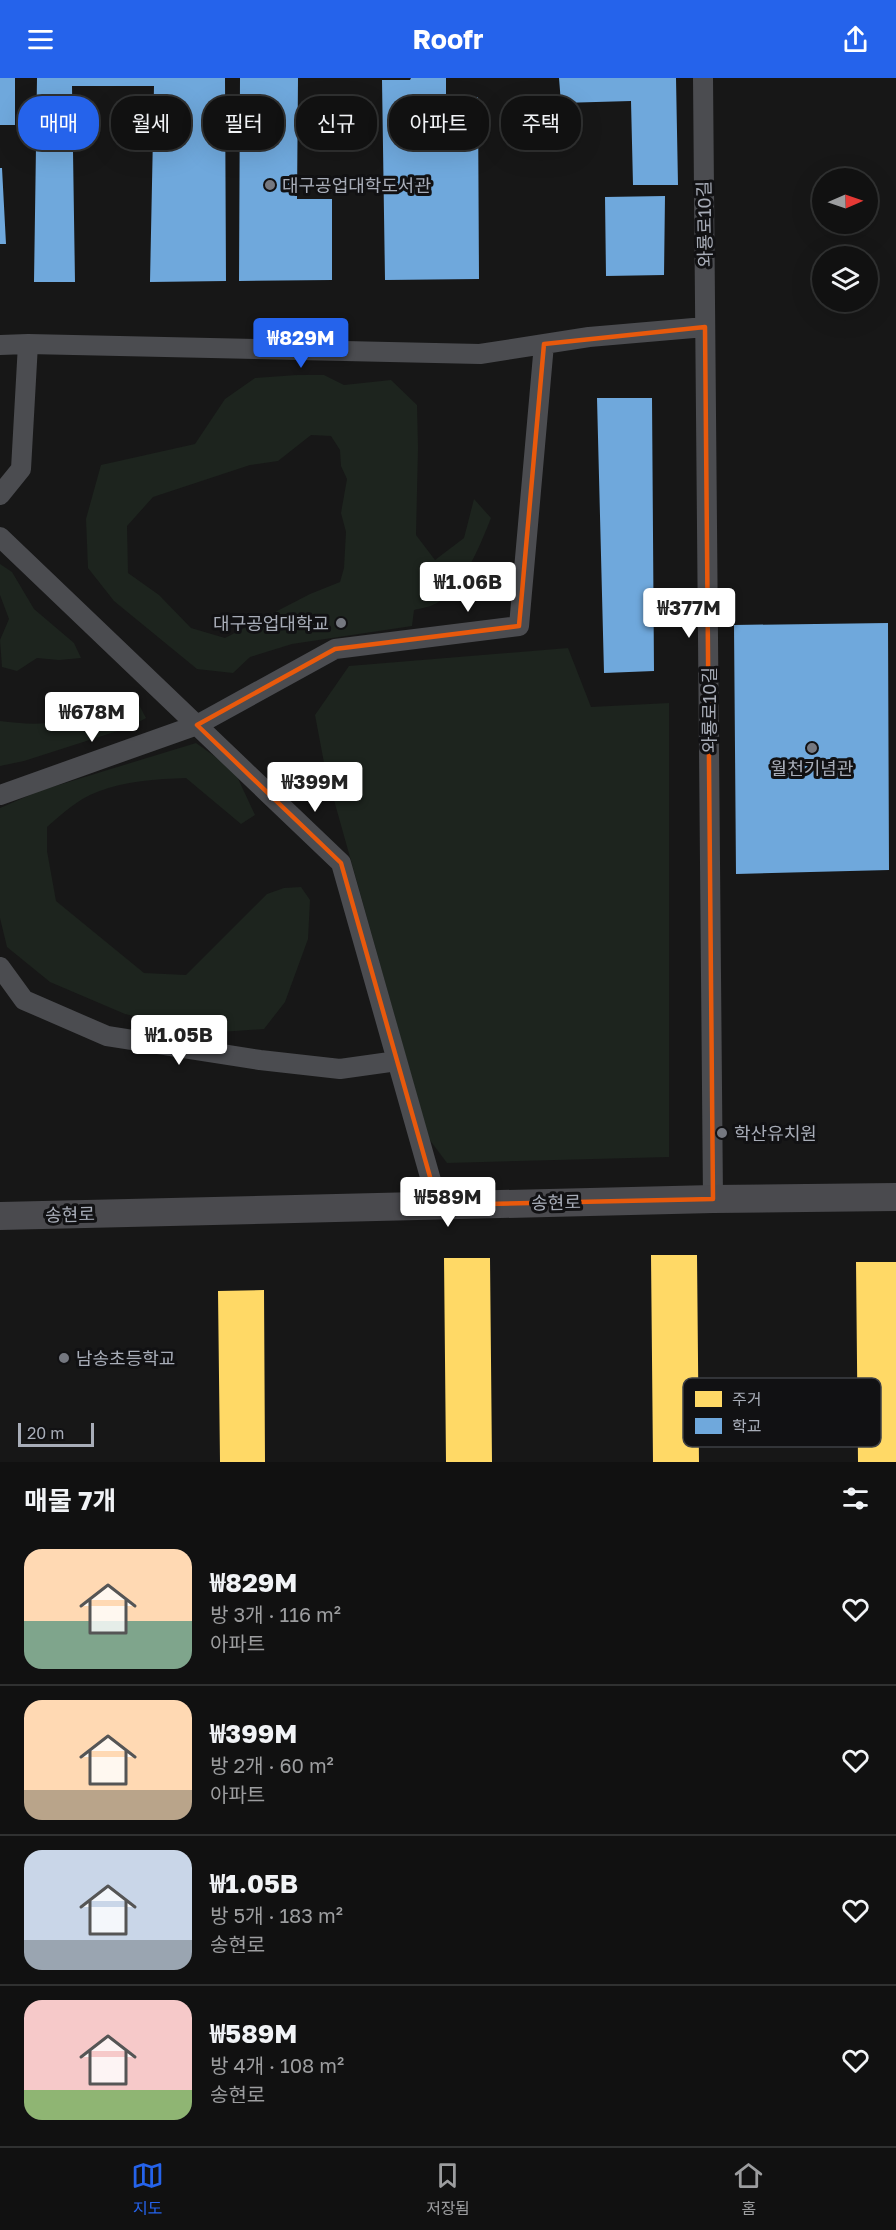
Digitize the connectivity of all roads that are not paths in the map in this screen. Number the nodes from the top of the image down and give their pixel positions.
1 (703, 78) edge
2 (705, 327) junction
3 (28, 344) junction
4 (544, 344) junction
5 (0, 345) edge
6 (0, 495) edge
7 (0, 537) edge
8 (197, 725) junction
9 (0, 795) edge
10 (0, 967) edge
11 (397, 1061) junction
12 (896, 1197) edge
13 (713, 1199) junction
14 (438, 1205) junction
15 (0, 1216) edge

1 - 2 street, 와룡로10길
2 - 4 street
2 - 13 street, 와룡로10길
3 - 4 street
3 - 5 street
3 - 6 street
4 - 8 street
7 - 8 street
8 - 9 street
8 - 11 street
10 - 11 street
11 - 14 street
12 - 13 main road, 송현로
13 - 14 main road, 송현로
14 - 15 main road, 송현로

